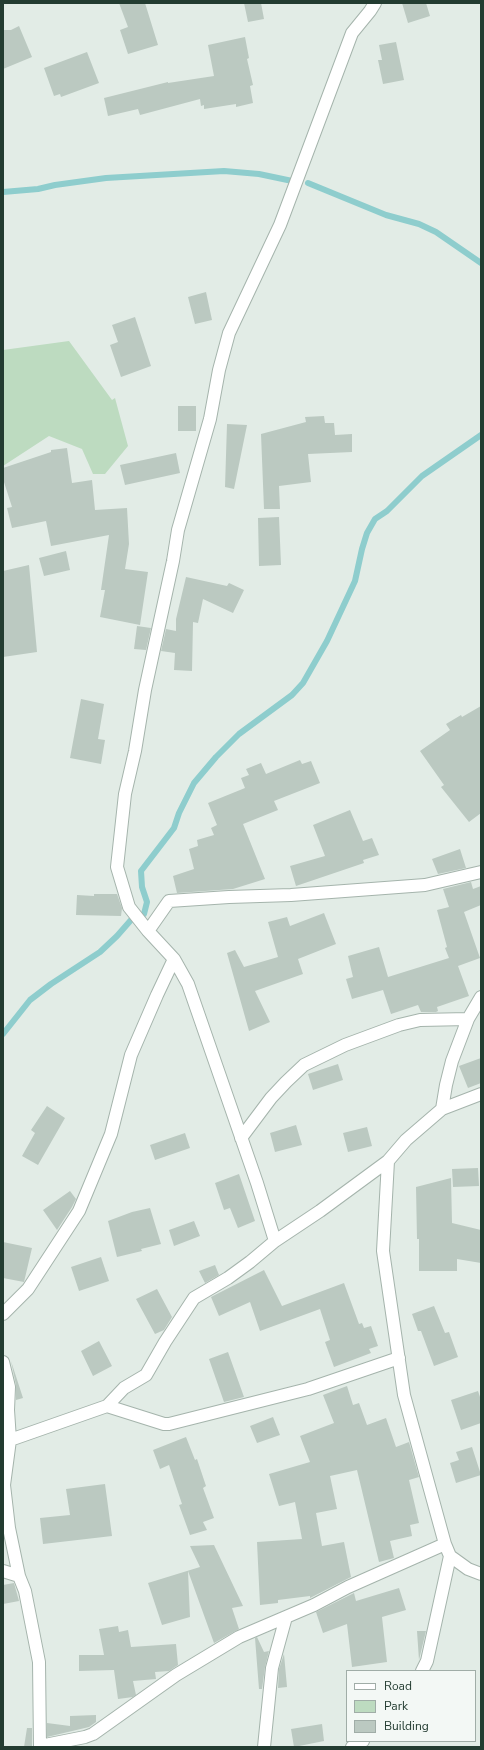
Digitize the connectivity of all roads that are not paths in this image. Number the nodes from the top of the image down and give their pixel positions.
1 (375, 3) edge
2 (481, 872) edge
3 (148, 932) junction
4 (174, 960) junction
5 (481, 997) edge
6 (468, 1019) junction
7 (481, 1094) edge
8 (442, 1109) junction
9 (241, 1138) junction
10 (388, 1161) junction
11 (275, 1240) junction
12 (3, 1314) edge
13 (399, 1358) junction
14 (3, 1362) edge
15 (107, 1406) junction
16 (10, 1440) junction
17 (445, 1544) junction
18 (450, 1556) junction
19 (3, 1571) edge
20 (481, 1574) edge
21 (19, 1576) junction
22 (286, 1617) junction
23 (422, 1670) edge
24 (361, 1742) edge
25 (40, 1747) edge
26 (264, 1747) edge
27 (352, 1747) edge

1 - 3 street
2 - 3 street
3 - 4 street
4 - 9 street
4 - 12 street
5 - 6 street
6 - 8 street
6 - 9 street
7 - 8 street
8 - 10 street
9 - 11 street
10 - 11 street
10 - 13 street
11 - 15 street
13 - 15 street
13 - 17 street
14 - 16 street
15 - 16 street
16 - 21 street
17 - 18 street
17 - 22 street
18 - 20 street
18 - 23 street
19 - 21 street
21 - 25 street
22 - 25 street
22 - 26 street
24 - 27 street

